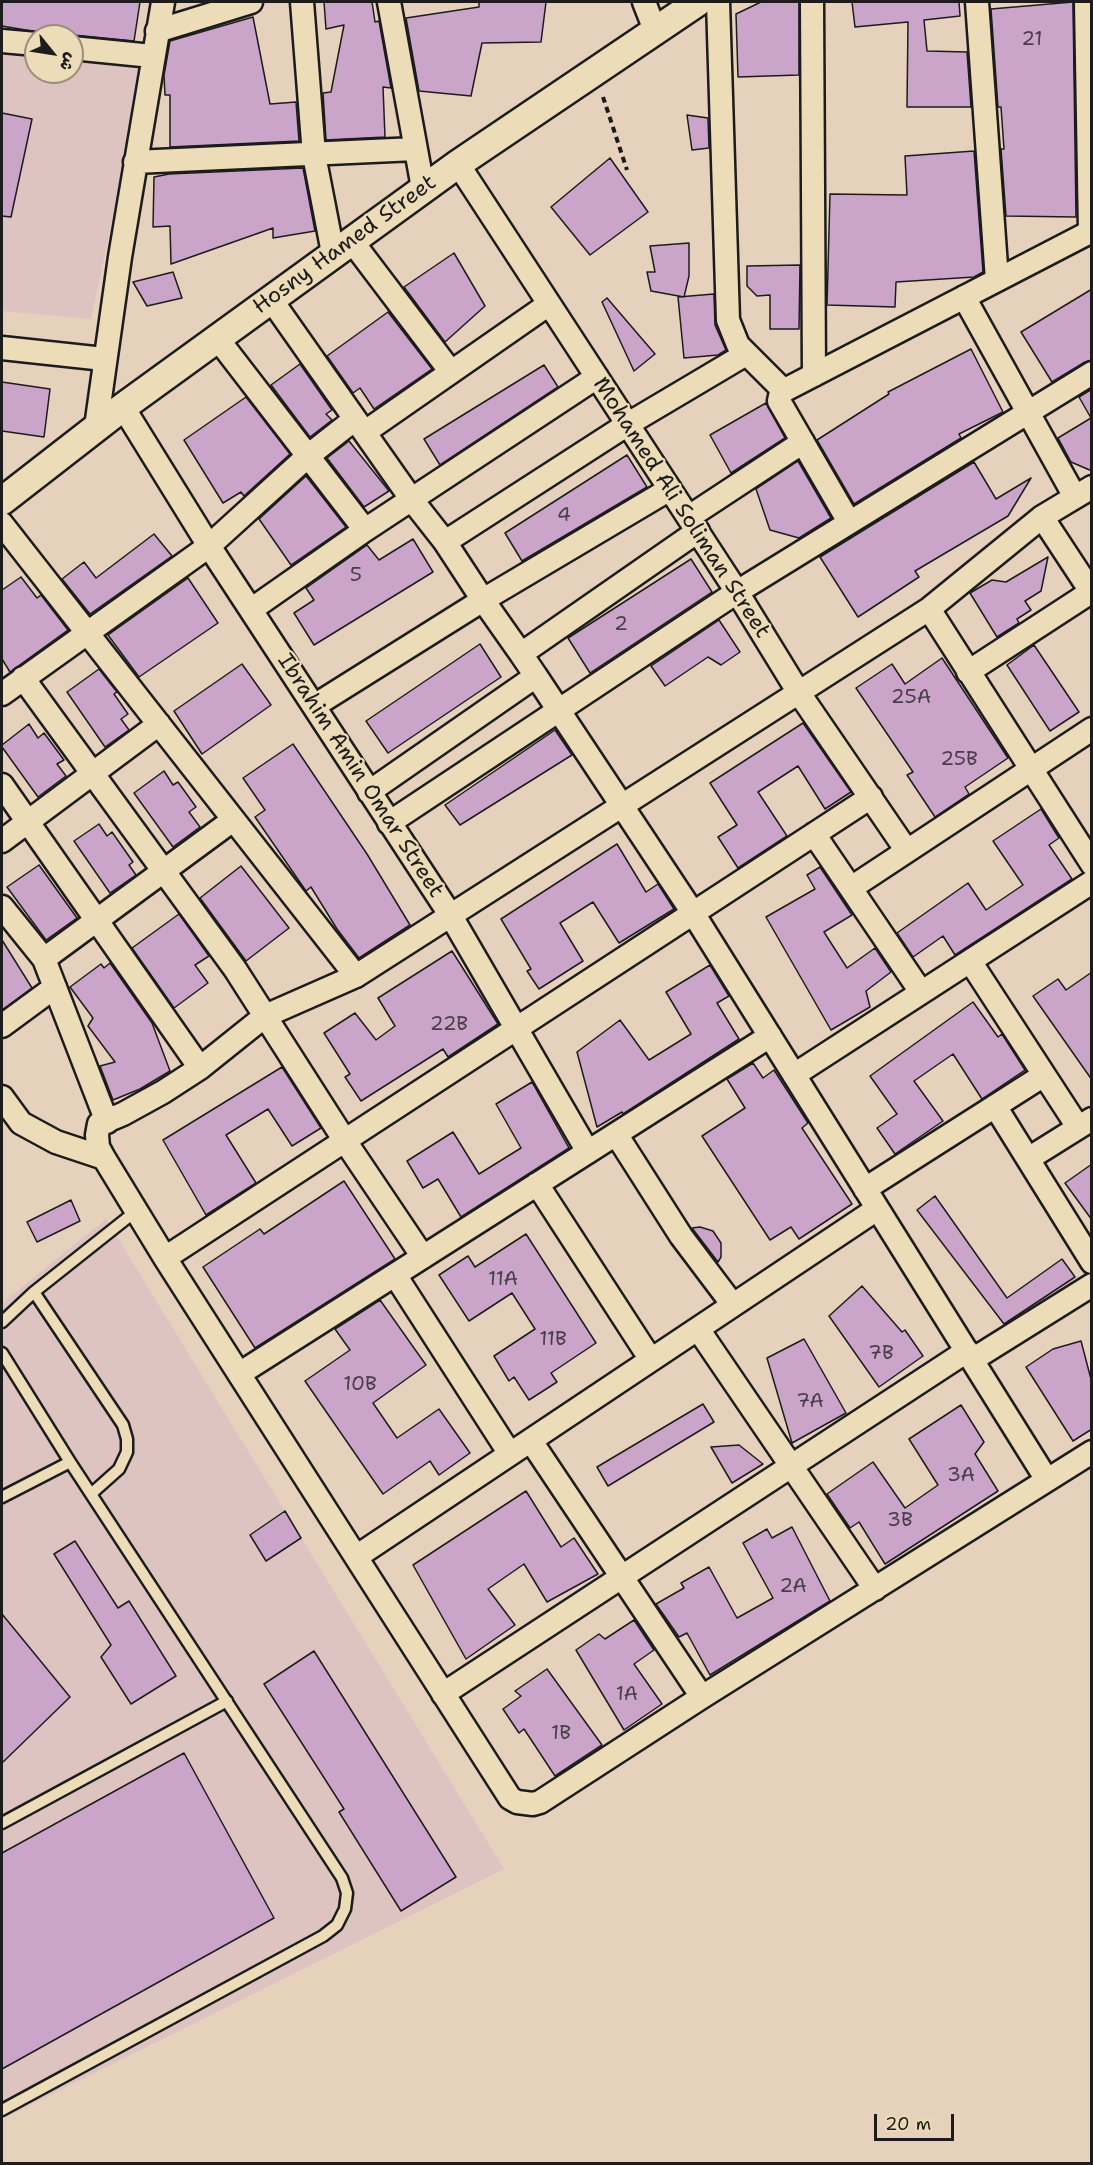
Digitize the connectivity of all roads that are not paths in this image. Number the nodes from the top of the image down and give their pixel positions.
1 (163, 2) edge
2 (251, 2) edge
3 (302, 2) edge
4 (389, 2) edge
5 (644, 2) edge
6 (698, 2) edge
7 (718, 2) edge
8 (812, 2) edge
9 (977, 2) edge
10 (1086, 2) edge
11 (157, 30) junction
12 (655, 30) junction
13 (2, 41) edge
14 (24, 44) edge
15 (84, 49) edge
16 (152, 56) junction
17 (415, 149) junction
18 (314, 155) junction
19 (135, 162) junction
20 (458, 164) junction
21 (423, 188) junction
22 (1091, 232) edge
23 (342, 247) junction
24 (997, 280) junction
25 (964, 297) junction
26 (270, 298) junction
27 (549, 304) junction
28 (217, 338) junction
29 (2, 348) edge
30 (746, 354) junction
31 (105, 359) junction
32 (451, 372) junction
33 (1092, 373) edge
34 (814, 375) junction
35 (597, 377) junction
36 (784, 391) junction
37 (123, 407) junction
38 (1028, 412) junction
39 (628, 424) junction
40 (360, 425) junction
41 (96, 427) junction
42 (803, 442) junction
43 (308, 456) junction
44 (670, 489) junction
45 (1084, 492) edge
46 (412, 500) junction
47 (2, 501) edge
48 (1042, 517) junction
49 (849, 522) junction
50 (2, 524) edge
51 (693, 524) junction
52 (365, 531) junction
53 (446, 542) junction
54 (209, 546) junction
55 (737, 592) junction
56 (1091, 593) edge
57 (483, 600) junction
58 (252, 609) junction
59 (929, 609) junction
60 (86, 634) junction
61 (521, 654) junction
62 (968, 672) junction
63 (536, 676) junction
64 (23, 678) junction
65 (799, 693) junction
66 (2, 694) edge
67 (314, 706) junction
68 (560, 709) junction
69 (159, 724) junction
70 (1092, 729) edge
71 (1031, 770) junction
72 (92, 774) junction
73 (2, 785) edge
74 (369, 792) junction
75 (871, 797) junction
76 (622, 805) junction
77 (233, 820) junction
78 (27, 822) junction
79 (389, 823) junction
80 (814, 834) junction
81 (2, 841) edge
82 (907, 851) junction
83 (1092, 864) edge
84 (162, 872) junction
85 (1092, 882) edge
86 (851, 888) junction
87 (693, 913) junction
88 (451, 916) junction
89 (4, 917) edge
90 (97, 920) junction
91 (44, 959) junction
92 (970, 961) junction
93 (356, 976) junction
94 (55, 987) junction
95 (921, 992) junction
96 (265, 1016) junction
97 (2, 1026) edge
98 (515, 1030) junction
99 (770, 1036) junction
100 (200, 1068) junction
101 (794, 1075) junction
102 (1044, 1075) junction
103 (2, 1097) edge
104 (995, 1106) junction
105 (107, 1122) junction
106 (1085, 1123) edge
107 (616, 1134) junction
108 (345, 1141) junction
109 (588, 1152) junction
110 (104, 1158) junction
111 (1028, 1159) junction
112 (537, 1184) junction
113 (865, 1189) junction
114 (878, 1209) junction
115 (136, 1211) junction
116 (423, 1257) junction
117 (165, 1258) junction
118 (1092, 1262) edge
119 (395, 1275) junction
120 (1092, 1285) edge
121 (34, 1292) junction
122 (733, 1305) junction
123 (2, 1322) edge
124 (698, 1329) junction
125 (2, 1353) edge
126 (969, 1356) junction
127 (651, 1360) junction
128 (239, 1374) junction
129 (531, 1441) junction
130 (1092, 1452) edge
131 (510, 1454) junction
132 (70, 1462) junction
133 (791, 1466) junction
134 (1047, 1479) junction
135 (91, 1494) junction
136 (2, 1497) edge
137 (356, 1557) junction
138 (622, 1577) junction
139 (875, 1589) junction
140 (443, 1694) junction
141 (702, 1697) junction
142 (227, 1701) junction
143 (2, 1823) edge
144 (2, 2110) edge

1 - 11 street
2 - 11 street
3 - 18 street
4 - 17 street
5 - 12 street
6 - 12 street, Hosny Hamed Street
7 - 30 street
8 - 34 street
9 - 24 street
10 - 22 street
11 - 16 street
12 - 20 street, Hosny Hamed Street
13 - 14 street
15 - 16 street
16 - 19 street
17 - 18 street
17 - 21 street
18 - 19 street
18 - 23 street
19 - 31 street
20 - 21 street, Hosny Hamed Street
20 - 27 street, Mohamed Ali Soliman Street
21 - 23 street, Hosny Hamed Street
22 - 24 street
23 - 26 street, Hosny Hamed Street
23 - 32 street
24 - 25 street
25 - 34 street
25 - 38 street
26 - 28 street, Hosny Hamed Street
26 - 40 street
27 - 32 street
27 - 35 street, Mohamed Ali Soliman Street
28 - 37 street, Hosny Hamed Street
28 - 43 street
29 - 31 street
30 - 36 street
30 - 39 street
31 - 41 street
32 - 40 street
33 - 38 street
34 - 36 street
35 - 39 street, Mohamed Ali Soliman Street
35 - 46 street
36 - 42 street
37 - 41 street, Hosny Hamed Street
37 - 54 street, Ibrahim Amin Omar Street
38 - 45 street
38 - 49 street
39 - 44 street, Mohamed Ali Soliman Street
39 - 53 street
40 - 43 street
40 - 46 street
41 - 47 street, Hosny Hamed Street
42 - 49 street
42 - 51 street
43 - 52 street
43 - 54 street
44 - 51 street, Mohamed Ali Soliman Street
44 - 57 street
45 - 48 street
46 - 52 street
46 - 53 street
48 - 56 street
48 - 59 street
49 - 55 street
50 - 60 street
51 - 55 street, Mohamed Ali Soliman Street
51 - 61 street
52 - 58 street
53 - 57 street
54 - 58 street, Ibrahim Amin Omar Street
54 - 60 street
55 - 65 street, Mohamed Ali Soliman Street
55 - 68 street
56 - 62 street
57 - 61 street
57 - 67 street
58 - 67 street, Ibrahim Amin Omar Street
59 - 62 street
59 - 65 street
60 - 64 street
60 - 69 street
61 - 63 street
62 - 71 street
63 - 68 street
63 - 74 street
64 - 66 street
64 - 72 street
65 - 75 street, Mohamed Ali Soliman Street
65 - 76 street
67 - 74 street, Ibrahim Amin Omar Street
68 - 76 street
68 - 79 street
69 - 72 street
69 - 77 street
70 - 71 street
71 - 82 street
71 - 83 street
72 - 78 street
72 - 84 street
73 - 78 street
74 - 79 street, Ibrahim Amin Omar Street
75 - 80 street
75 - 82 street, Mohamed Ali Soliman Street
76 - 87 street
76 - 88 street
77 - 84 street
77 - 93 street
78 - 81 street
78 - 90 street
79 - 88 street, Ibrahim Amin Omar Street
80 - 86 street
80 - 87 street
82 - 86 street
84 - 90 street
84 - 96 street
85 - 92 street
86 - 95 street
87 - 98 street
87 - 99 street
88 - 93 street
88 - 98 street, Ibrahim Amin Omar Street
89 - 91 street
90 - 91 street
90 - 100 street
91 - 94 street
92 - 95 street
92 - 102 street
93 - 96 street
94 - 97 street
94 - 105 street
95 - 101 street
96 - 100 street
96 - 108 street
98 - 108 street
98 - 109 street, Ibrahim Amin Omar Street
99 - 101 street
99 - 107 street
100 - 105 street
101 - 113 street
102 - 104 street
102 - 106 street
103 - 110 street
104 - 111 street
104 - 113 street
105 - 110 street
106 - 111 street
107 - 109 street
107 - 122 street
108 - 116 street
108 - 117 street
109 - 112 street
110 - 115 street
111 - 118 street
112 - 116 street
112 - 127 street
113 - 114 street
114 - 122 street
114 - 126 street
115 - 117 street
115 - 121 lane
116 - 119 street
117 - 128 street
119 - 128 street
119 - 131 street
120 - 126 street
121 - 123 lane
121 - 135 lane
122 - 124 street
124 - 127 street
124 - 133 street
125 - 132 lane
126 - 133 street
126 - 134 street
127 - 129 street
128 - 137 street
129 - 131 street
129 - 138 street
130 - 134 street
131 - 137 street
132 - 135 lane
132 - 136 lane
133 - 138 street
133 - 139 street
134 - 139 street
135 - 142 lane
137 - 140 street
138 - 140 street
138 - 141 street
139 - 141 street
140 - 141 street
142 - 143 lane
142 - 144 lane

